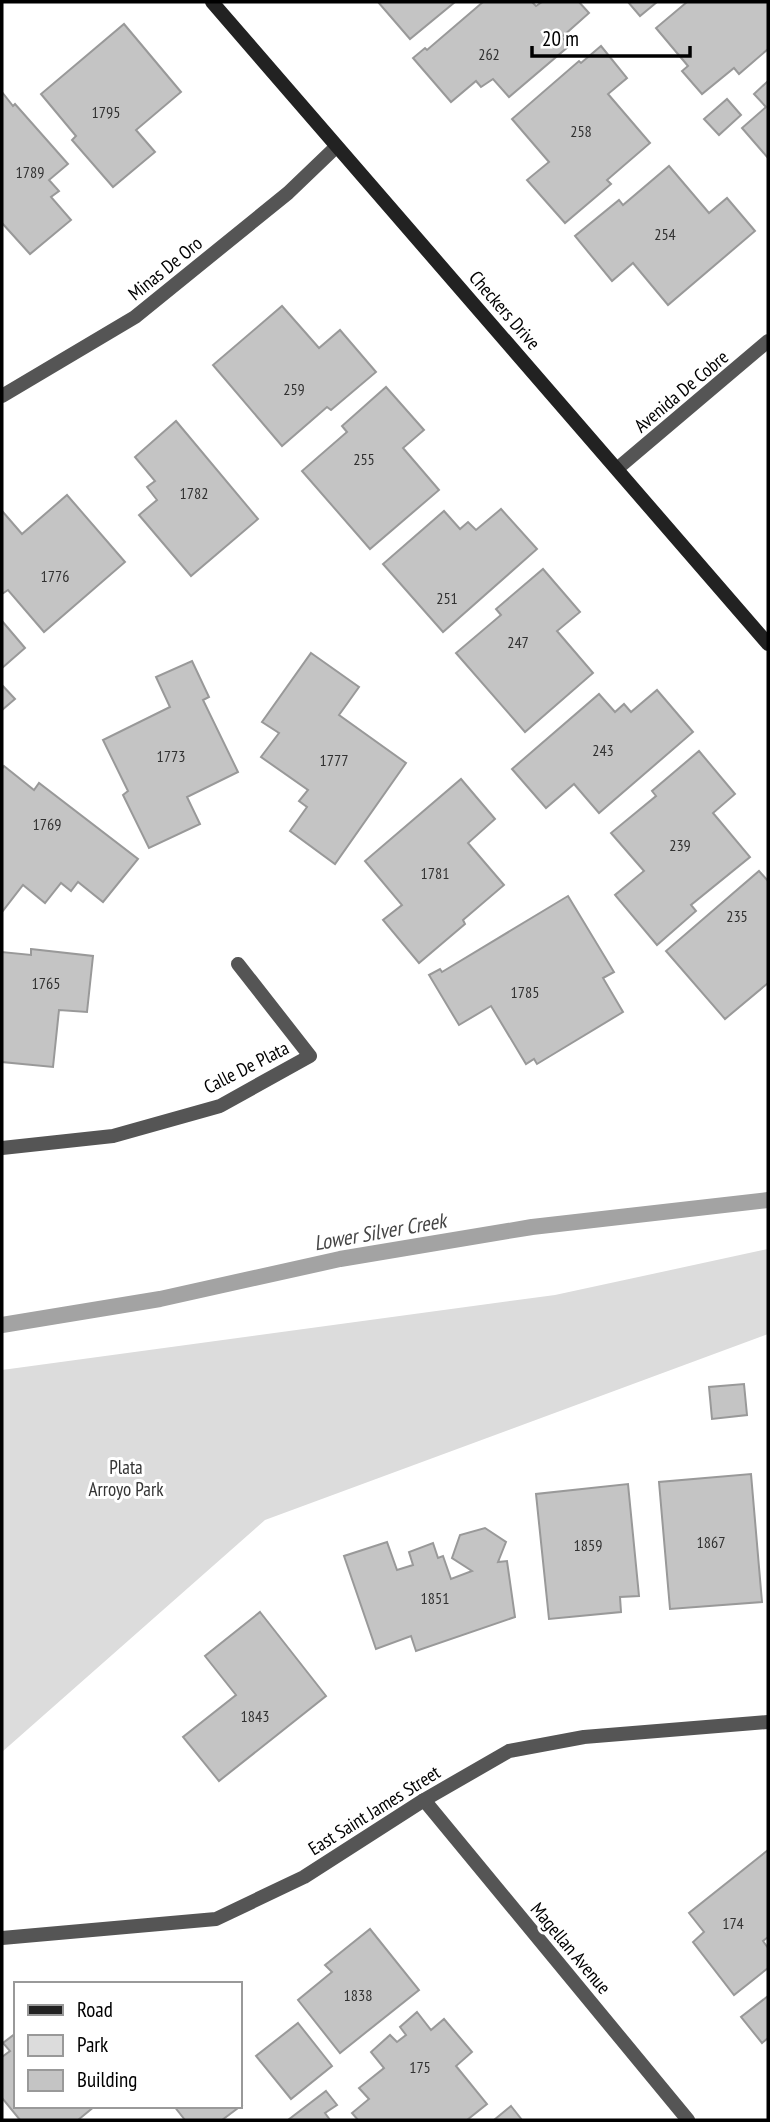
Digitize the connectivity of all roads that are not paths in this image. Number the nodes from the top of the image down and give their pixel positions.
1 (212, 2) edge
2 (336, 147) junction
3 (768, 341) edge
4 (2, 396) edge
5 (618, 468) junction
6 (768, 644) edge
7 (238, 964) dead end
8 (2, 1148) edge
9 (768, 1722) edge
10 (424, 1800) junction
11 (2, 1938) edge
12 (688, 2120) edge

1 - 2 street, Checkers Drive
2 - 4 street, Minas De Oro
2 - 5 street, Checkers Drive
3 - 5 street, Avenida De Cobre
5 - 6 street, Checkers Drive
7 - 8 street, Calle De Plata
9 - 10 street, East Saint James Street
10 - 11 street, East Saint James Street
10 - 12 street, Magellan Avenue

